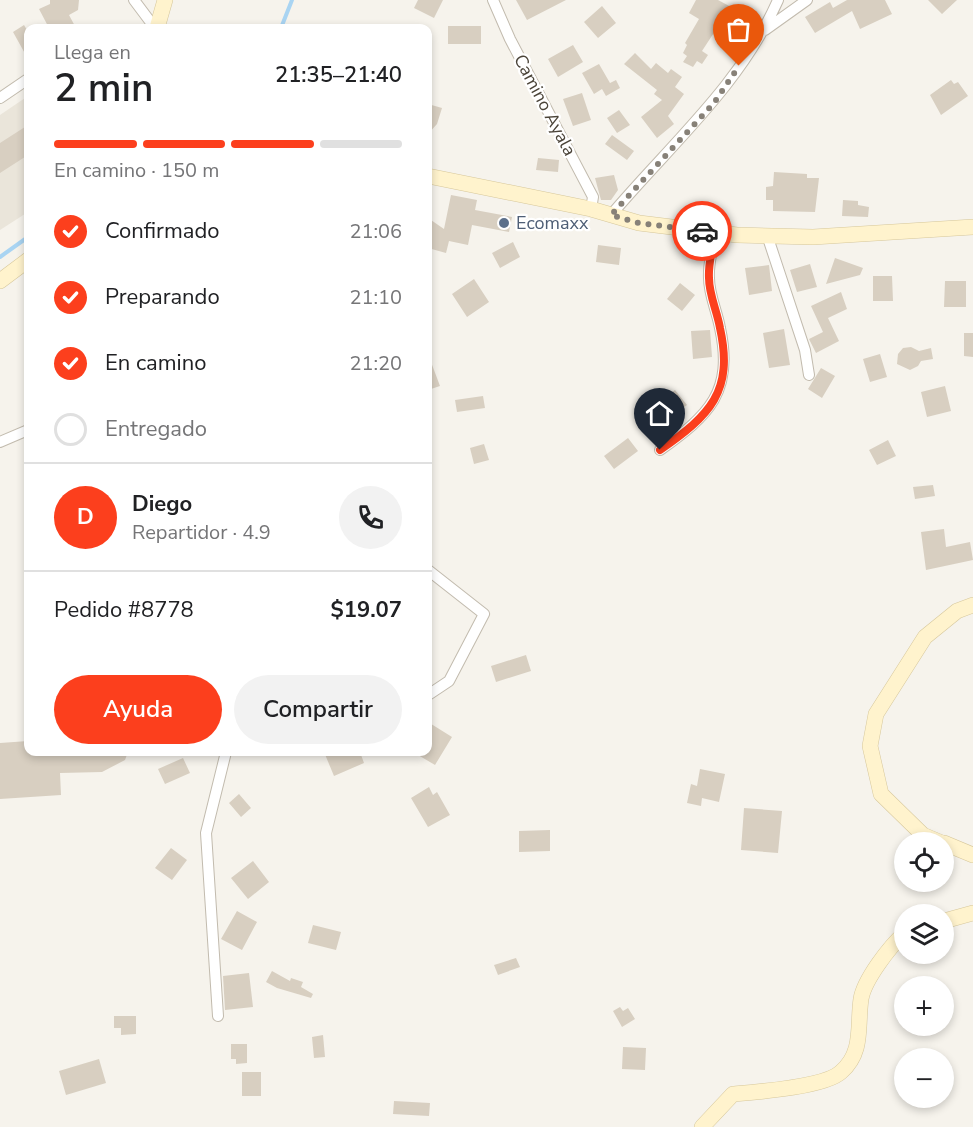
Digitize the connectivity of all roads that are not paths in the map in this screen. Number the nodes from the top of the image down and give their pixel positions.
1 (134, 0) edge
2 (165, 0) edge
3 (493, 0) edge
4 (778, 0) edge
5 (807, 0) edge
6 (153, 24) edge
7 (157, 24) edge
8 (765, 30) junction
9 (24, 82) edge
10 (0, 98) edge
11 (432, 177) edge
12 (591, 209) junction
13 (611, 215) junction
14 (973, 227) edge
15 (715, 232) junction
16 (767, 235) junction
17 (24, 263) edge
18 (0, 281) edge
19 (809, 375) dead end
20 (24, 432) edge
21 (0, 442) edge
22 (660, 450) dead end
23 (432, 573) edge
24 (973, 605) edge
25 (432, 692) edge
26 (225, 756) edge
27 (920, 832) edge
28 (954, 847) edge
29 (973, 855) edge
30 (973, 913) edge
31 (954, 918) edge
32 (894, 943) edge
33 (218, 1016) dead end
34 (702, 1127) edge

1 - 6 street
2 - 7 street
3 - 12 street, Camino Ayala
4 - 8 street
5 - 8 street
8 - 13 street
9 - 10 street
11 - 12 street
12 - 13 street
13 - 15 street
14 - 16 street
15 - 16 street
15 - 22 street
16 - 19 street
17 - 18 street
20 - 21 street
23 - 25 street
24 - 27 street
26 - 33 street
28 - 29 street
30 - 31 street
32 - 34 street

